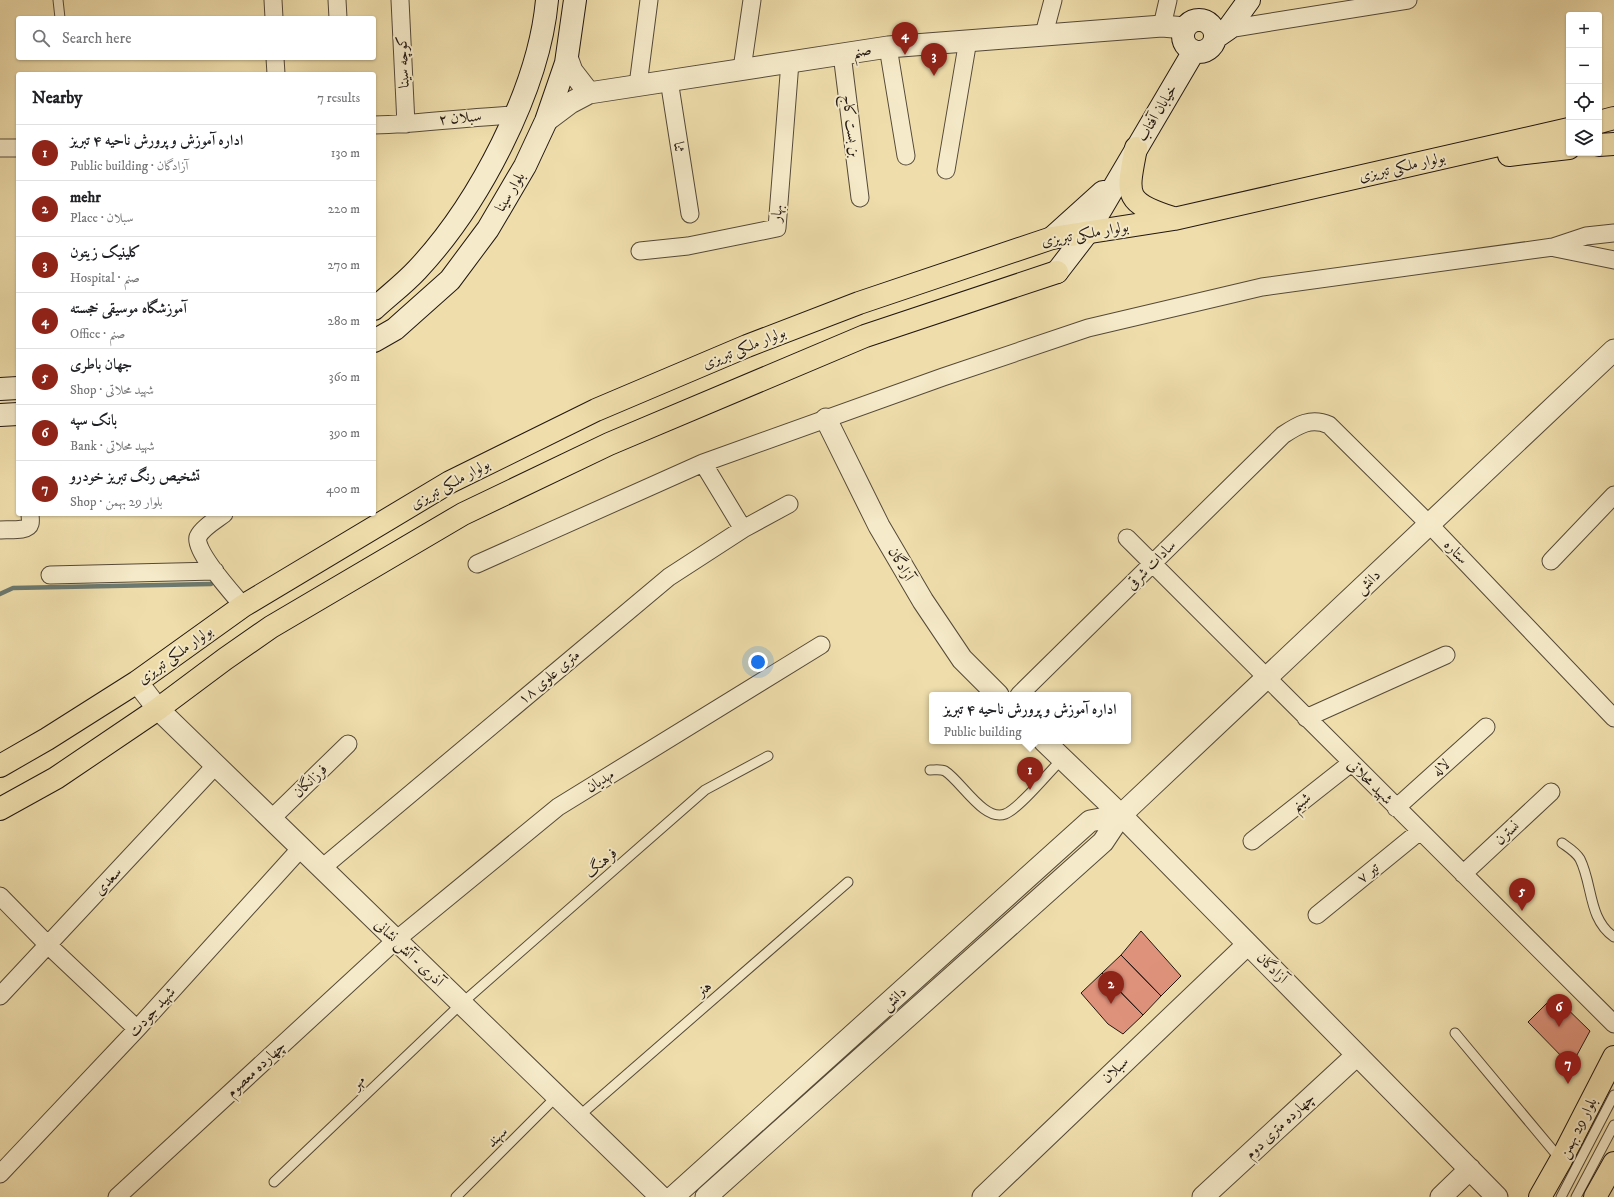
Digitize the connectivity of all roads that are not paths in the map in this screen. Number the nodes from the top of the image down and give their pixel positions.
1 (58, 0) edge
2 (273, 0) edge
3 (337, 0) edge
4 (400, 0) edge
5 (546, 0) edge
6 (575, 0) edge
7 (649, 0) edge
8 (752, 0) edge
9 (1053, 0) edge
10 (1168, 0) edge
11 (1231, 0) edge
12 (1249, 0) edge
13 (1408, 0) edge
14 (60, 16) edge
15 (274, 16) edge
16 (338, 16) edge
17 (1162, 26) junction
18 (1185, 28) junction
19 (1217, 30) junction
20 (1044, 34) junction
21 (968, 40) junction
22 (888, 47) junction
23 (1194, 52) junction
24 (842, 54) junction
25 (567, 57) junction
26 (275, 60) edge
27 (790, 62) junction
28 (742, 69) junction
29 (276, 72) edge
30 (669, 80) junction
31 (638, 85) junction
32 (589, 93) junction
33 (515, 115) junction
34 (1614, 118) edge
35 (546, 121) junction
36 (1602, 121) edge
37 (406, 124) junction
38 (376, 125) edge
39 (1566, 130) edge
40 (1614, 144) edge
41 (1602, 145) edge
42 (0, 148) edge
43 (16, 148) edge
44 (1136, 148) junction
45 (1566, 148) edge
46 (906, 156) dead end
47 (1405, 166) junction
48 (946, 170) dead end
49 (1120, 174) junction
50 (860, 198) dead end
51 (690, 214) dead end
52 (1174, 219) junction
53 (1087, 233) junction
54 (1614, 233) edge
55 (1052, 238) junction
56 (1553, 248) junction
57 (640, 250) dead end
58 (1614, 260) edge
59 (376, 307) edge
60 (376, 340) edge
61 (1614, 350) edge
62 (16, 388) edge
63 (0, 389) edge
64 (16, 414) edge
65 (0, 416) edge
66 (826, 419) junction
67 (1283, 435) joint
68 (703, 463) junction
69 (1614, 495) edge
70 (789, 504) dead end
71 (30, 516) edge
72 (221, 516) edge
73 (1429, 524) junction
74 (743, 529) junction
75 (0, 530) edge
76 (1127, 538) dead end
77 (1551, 561) dead end
78 (1152, 563) junction
79 (477, 564) dead end
80 (215, 572) junction
81 (50, 575) dead end
82 (243, 606) junction
83 (822, 644) dead end
84 (1446, 654) dead end
85 (1267, 678) junction
86 (137, 682) junction
87 (995, 692) edge
88 (1021, 692) edge
89 (158, 709) junction
90 (1306, 718) junction
91 (1614, 718) edge
92 (1486, 727) dead end
93 (348, 744) dead end
94 (1047, 744) edge
95 (768, 756) dead end
96 (1062, 759) junction
97 (1351, 762) junction
98 (216, 765) junction
99 (0, 766) edge
100 (930, 770) dead end
101 (1551, 792) dead end
102 (1396, 808) junction
103 (0, 809) edge
104 (1121, 815) junction
105 (271, 819) junction
106 (1420, 831) junction
107 (1252, 840) dead end
108 (1562, 843) dead end
109 (301, 848) junction
110 (322, 868) junction
111 (1463, 874) junction
112 (848, 882) dead end
113 (0, 896) edge
114 (1317, 916) dead end
115 (1614, 937) edge
116 (396, 940) junction
117 (1248, 944) junction
118 (48, 945) junction
119 (0, 996) edge
120 (462, 1004) junction
121 (1614, 1024) edge
122 (137, 1029) junction
123 (1454, 1033) dead end
124 (1357, 1054) junction
125 (1614, 1057) edge
126 (1614, 1095) edge
127 (557, 1096) junction
128 (578, 1117) junction
129 (1614, 1125) edge
130 (1561, 1160) junction
131 (1614, 1164) edge
132 (1470, 1169) junction
133 (0, 1174) edge
134 (274, 1182) dead end
135 (116, 1197) edge
136 (456, 1197) edge
137 (661, 1197) edge
138 (673, 1197) edge
139 (706, 1197) edge
140 (983, 1197) edge
141 (1203, 1197) edge
142 (1441, 1197) edge
143 (1498, 1197) edge
144 (1540, 1197) edge
145 (1561, 1197) edge
146 (1576, 1197) edge
147 (1595, 1197) edge

1 - 14 lane
2 - 15 street
3 - 16 street
4 - 37 street, کوچه سینا
5 - 33 main road, بلوار سینا
6 - 25 main road, بلوار سینا
7 - 31 street
8 - 28 street
9 - 20 street
10 - 17 street
11 - 19 main road
12 - 19 main road
13 - 19 street
17 - 18 street, صنم
17 - 20 street, صنم
18 - 19 main road
18 - 23 main road
19 - 23 main road
20 - 21 street, صنم
21 - 22 street, صنم
21 - 48 street
22 - 24 street, صنم
22 - 46 street
23 - 44 main road, خیابان آفتاب
24 - 27 street, صنم
24 - 50 street, بن بست کاج
25 - 32 street
25 - 35 main road, بلوار سینا
26 - 29 street
27 - 28 street, صنم
27 - 57 street, بهار
28 - 30 street, صنم
30 - 31 street, صنم
30 - 51 street, ثنا
31 - 32 street, صنم
32 - 35 street, صنم
33 - 37 street, سبلان ۲
33 - 59 main road, بلوار سینا
34 - 36 main road
35 - 60 main road, بلوار سینا
37 - 38 street, سبلان ۲
39 - 47 main road, بولوار ملکی تبریزی
40 - 41 main road
42 - 43 street
44 - 49 main road, خیابان آفتاب
44 - 52 main road
45 - 47 main road
47 - 52 main road, بولوار ملکی تبریزی
49 - 53 main road
49 - 55 main road
52 - 53 main road, بولوار ملکی تبریزی
53 - 55 main road, بولوار ملکی تبریزی
53 - 89 main road
54 - 56 street
55 - 82 main road, بولوار ملکی تبریزی
56 - 58 street
56 - 66 street
61 - 73 street, دانش
62 - 63 main road
64 - 65 main road
66 - 68 street
66 - 87 street, آزادگان
67 - 73 street, ستاره
67 - 78 street, سادات شرقی
68 - 74 street
68 - 79 street
69 - 77 street
70 - 74 street, ۱۸ متری علوی
71 - 75 street
72 - 80 street
73 - 85 street, دانش
73 - 91 street, ستاره
74 - 110 street, ۱۸ متری علوی
76 - 78 street, شهید محلاتی
78 - 85 street, شهید محلاتی
78 - 88 street, سادات شرقی
80 - 81 street
80 - 82 street
82 - 86 main road, بولوار ملکی تبریزی
83 - 116 street, مهدیان
84 - 90 street
85 - 90 street, شهید محلاتی
85 - 104 street, دانش
86 - 89 street, آذرى - آتش نشانى
86 - 99 main road, بولوار ملکی تبریزی
89 - 98 street, آذرى - آتش نشانى
89 - 103 main road
90 - 97 street, شهید محلاتی
92 - 102 street, لاله
93 - 105 street, فرزانگان
94 - 96 street, آزادگان
95 - 120 lane, فرهنگ
96 - 100 lane
96 - 104 street, آزادگان
97 - 102 street, شهید محلاتی
97 - 107 street, شبنم
98 - 105 street, آذرى - آتش نشانى
98 - 118 street, سعدی
101 - 111 street, نسترن
102 - 106 street, شهید محلاتی
104 - 117 street, آزادگان
104 - 138 street, دانش
104 - 139 street, دانش
105 - 109 street, آذرى - آتش نشانى
106 - 111 street, شهید محلاتی
106 - 114 street, ۷ تیر
108 - 115 lane
109 - 110 street, آذرى - آتش نشانى
109 - 122 street, شهید جودت
110 - 116 street, آذرى - آتش نشانى
111 - 121 street, شهید محلاتی
112 - 128 lane, هنر
113 - 118 street
116 - 120 street, آذرى - آتش نشانى
116 - 135 street, چهارده معصوم
117 - 124 street, آزادگان
117 - 140 street, سبلان
118 - 119 street, سعدی
118 - 122 street
120 - 127 street, آذرى - آتش نشانى
120 - 134 lane, مهر
122 - 133 street, شهید جودت
123 - 130 lane
124 - 132 street, آزادگان
124 - 141 street, چهارده متری دوم
125 - 130 main road, بلوار 29 بهمن
126 - 145 lane
127 - 128 street, آذرى - آتش نشانى
127 - 136 lane, سهند
128 - 137 street, آذرى - آتش نشانى
129 - 146 lane
130 - 144 main road, بلوار 29 بهمن
131 - 147 main road
132 - 142 street
132 - 143 street, آزادگان

